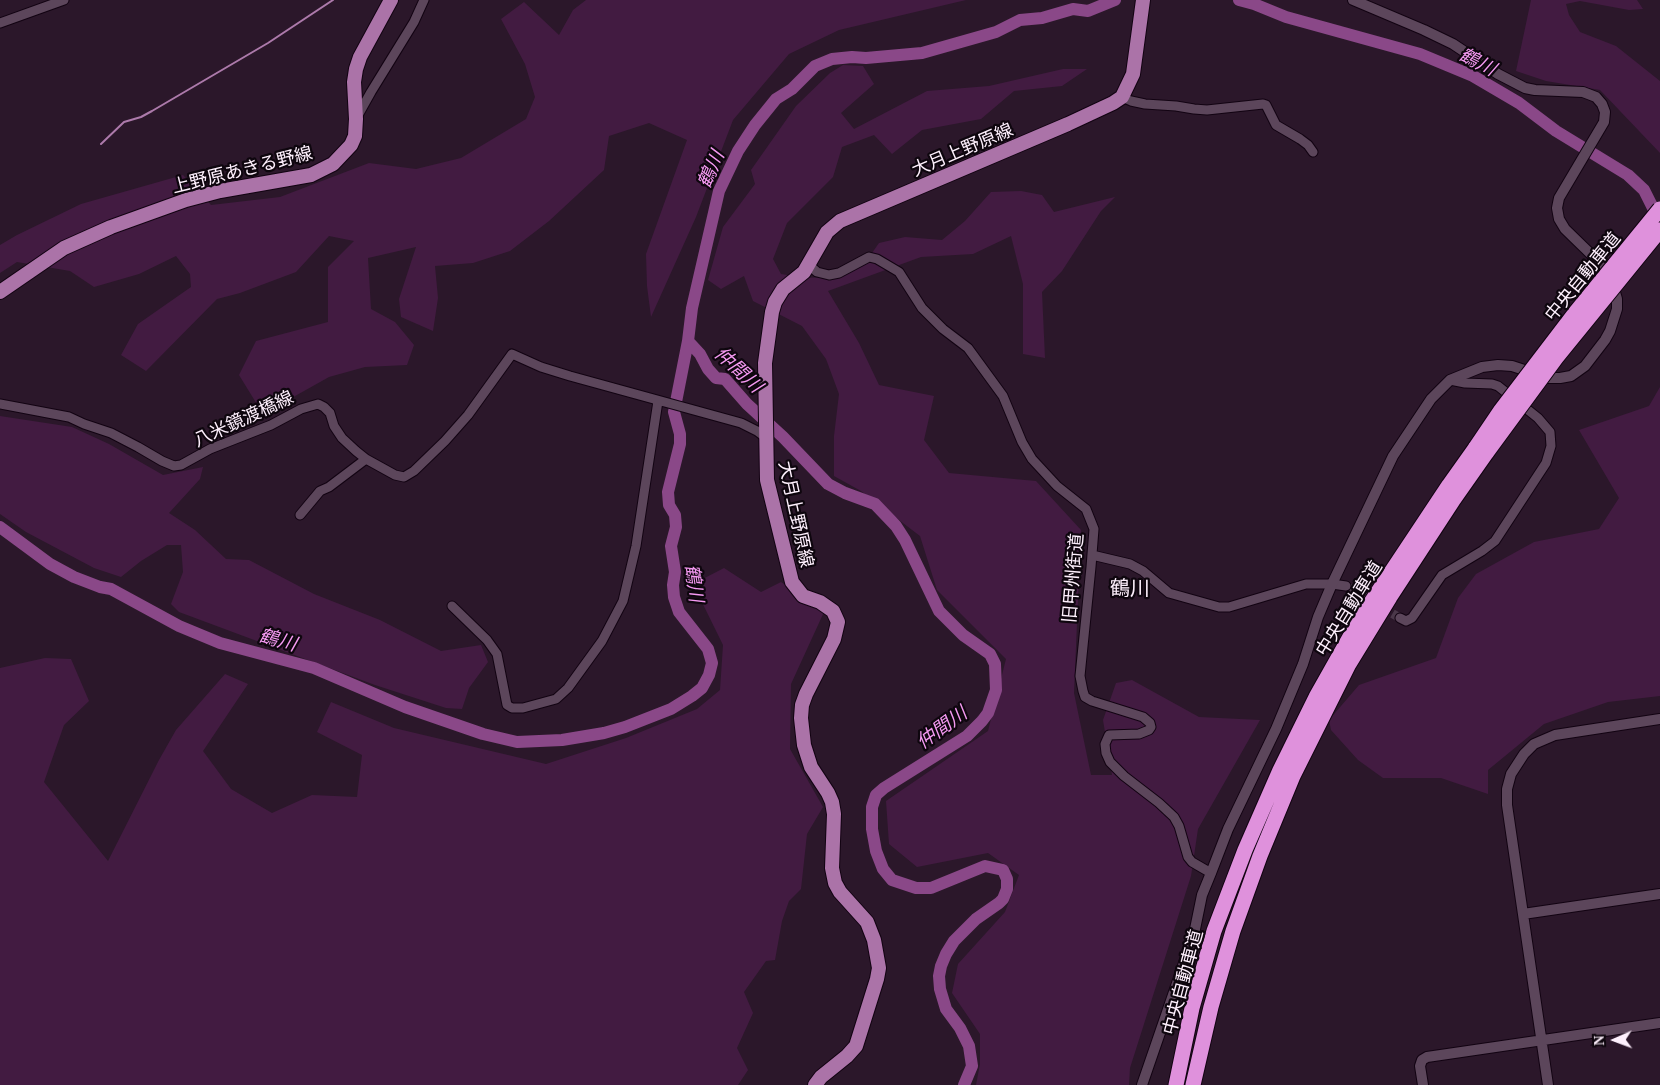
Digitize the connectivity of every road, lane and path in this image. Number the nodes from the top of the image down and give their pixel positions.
1 (64, 0) edge
2 (391, 0) edge
3 (424, 0) edge
4 (1143, 0) edge
5 (1353, 0) edge
6 (0, 23) edge
7 (1122, 97) junction
8 (356, 119) junction
9 (1313, 152) dead end
10 (1660, 209) edge
11 (1660, 230) edge
12 (809, 264) junction
13 (0, 292) edge
14 (1450, 380) junction
15 (658, 401) junction
16 (0, 404) edge
17 (765, 434) junction
18 (1482, 449) junction
19 (366, 459) junction
20 (300, 515) dead end
21 (1092, 555) junction
22 (1332, 584) junction
23 (1346, 586) tunnel mouth
24 (452, 606) dead end
25 (1400, 618) dead end
26 (1660, 719) edge
27 (1210, 873) junction
28 (1660, 894) edge
29 (1523, 914) junction
30 (1660, 1023) edge
31 (1541, 1041) junction
32 (815, 1085) edge
33 (1142, 1085) edge
34 (1176, 1085) edge
35 (1193, 1085) edge
36 (1422, 1085) edge
37 (1548, 1085) edge

1 - 6 street
2 - 8 main road, 上野原あきる野線
3 - 8 street
4 - 7 main road
5 - 14 street
7 - 9 street
7 - 12 main road, 大月上野原線
8 - 13 main road, 上野原あきる野線
10 - 18 highway, 中央自動車道, bridge
11 - 18 highway, 中央自動車道, bridge
12 - 17 main road, 大月上野原線
12 - 21 street, 旧甲州街道
14 - 22 street
14 - 25 street
15 - 17 street
15 - 19 street, 八米鏡渡橋線
15 - 24 street
16 - 19 street, 八米鏡渡橋線
17 - 32 main road, 大月上野原線
18 - 34 highway, 中央自動車道
18 - 35 highway, 中央自動車道
19 - 20 street
21 - 22 street
21 - 27 street, 旧甲州街道
22 - 23 street
22 - 27 street
26 - 29 street
27 - 33 street
28 - 29 street
29 - 31 street
30 - 31 street
31 - 36 street
31 - 37 street

